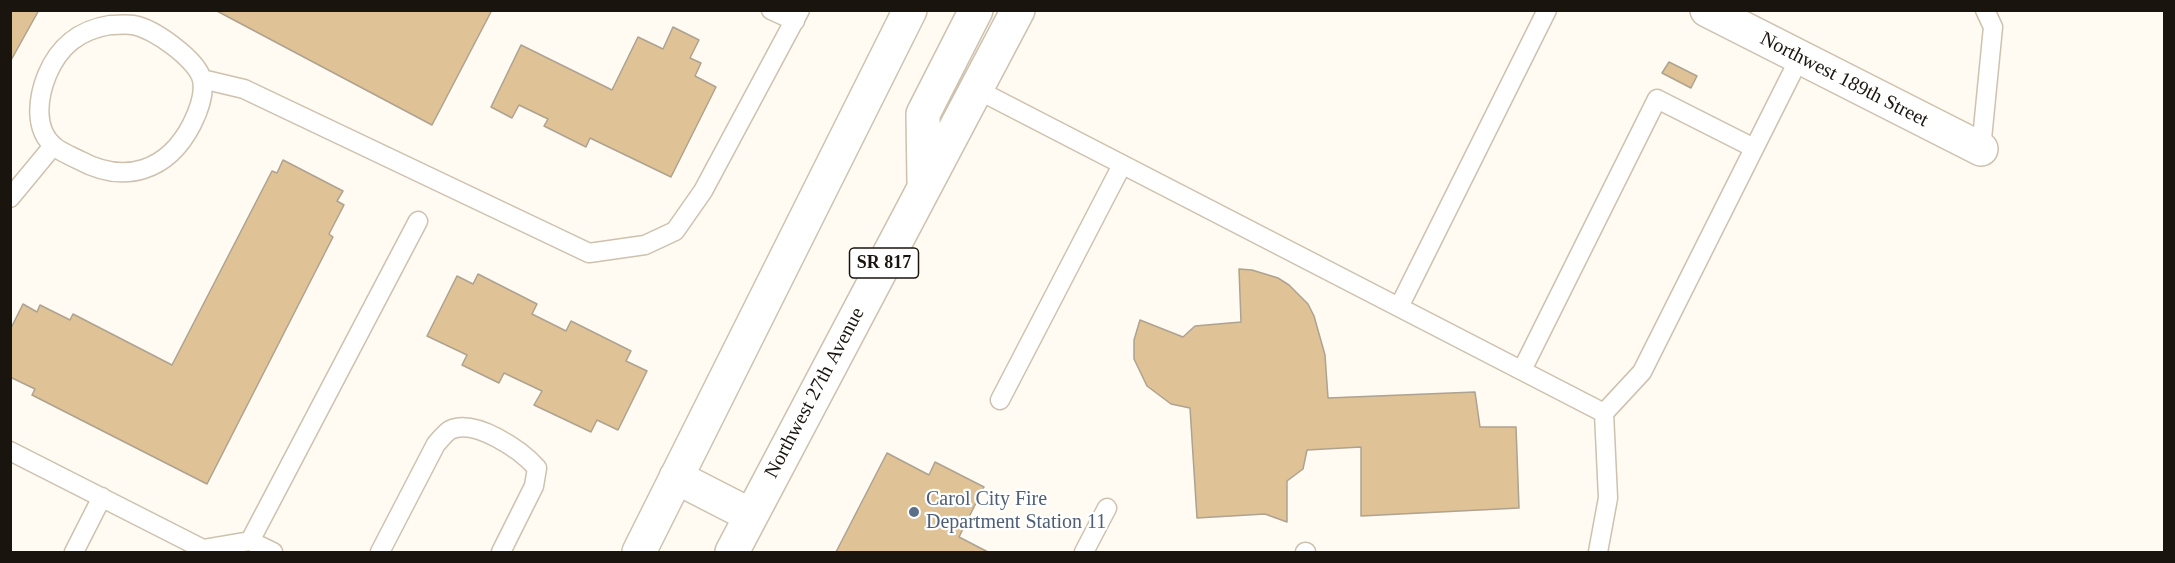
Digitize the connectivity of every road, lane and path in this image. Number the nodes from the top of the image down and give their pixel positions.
1 (771, 10) edge
2 (910, 10) edge
3 (976, 10) edge
4 (1018, 10) edge
5 (1548, 10) edge
6 (1707, 10) edge
7 (1985, 10) edge
8 (797, 16) edge
9 (90, 19) edge
10 (1800, 57) junction
11 (202, 80) junction
12 (976, 89) junction
13 (53, 146) junction
14 (1755, 148) junction
15 (1981, 149) joint
16 (1122, 165) junction
17 (924, 187) junction
18 (10, 198) edge
19 (418, 221) dead end
20 (1400, 307) junction
21 (1522, 370) junction
22 (1000, 400) dead end
23 (1604, 412) junction
24 (10, 451) edge
25 (676, 477) junction
26 (102, 497) junction
27 (1107, 508) dead end
28 (750, 515) junction
29 (250, 541) junction
30 (650, 543) edge
31 (74, 552) edge
32 (273, 552) edge
33 (380, 552) edge
34 (501, 552) edge
35 (732, 552) edge
36 (1083, 552) edge
37 (1598, 552) edge

1 - 8 lane
2 - 25 main road
3 - 17 main road
4 - 12 main road, Northwest 27th Avenue / SR 817
5 - 20 lane
6 - 10 main road, Northwest 189th Street
7 - 15 lane
8 - 11 lane
9 - 11 lane
9 - 13 lane
10 - 14 lane
10 - 15 main road, Northwest 189th Street
11 - 13 lane
12 - 16 lane
12 - 17 main road, Northwest 27th Avenue / SR 817
13 - 18 lane
14 - 21 lane
14 - 23 lane
16 - 20 lane
16 - 22 lane
17 - 28 main road, Northwest 27th Avenue / SR 817
19 - 29 lane
20 - 21 lane
21 - 23 lane
23 - 37 lane
24 - 26 lane
25 - 28 main road
25 - 30 main road
26 - 29 lane
26 - 31 lane
27 - 36 lane
28 - 35 main road, Northwest 27th Avenue / SR 817
29 - 32 lane
33 - 34 lane

